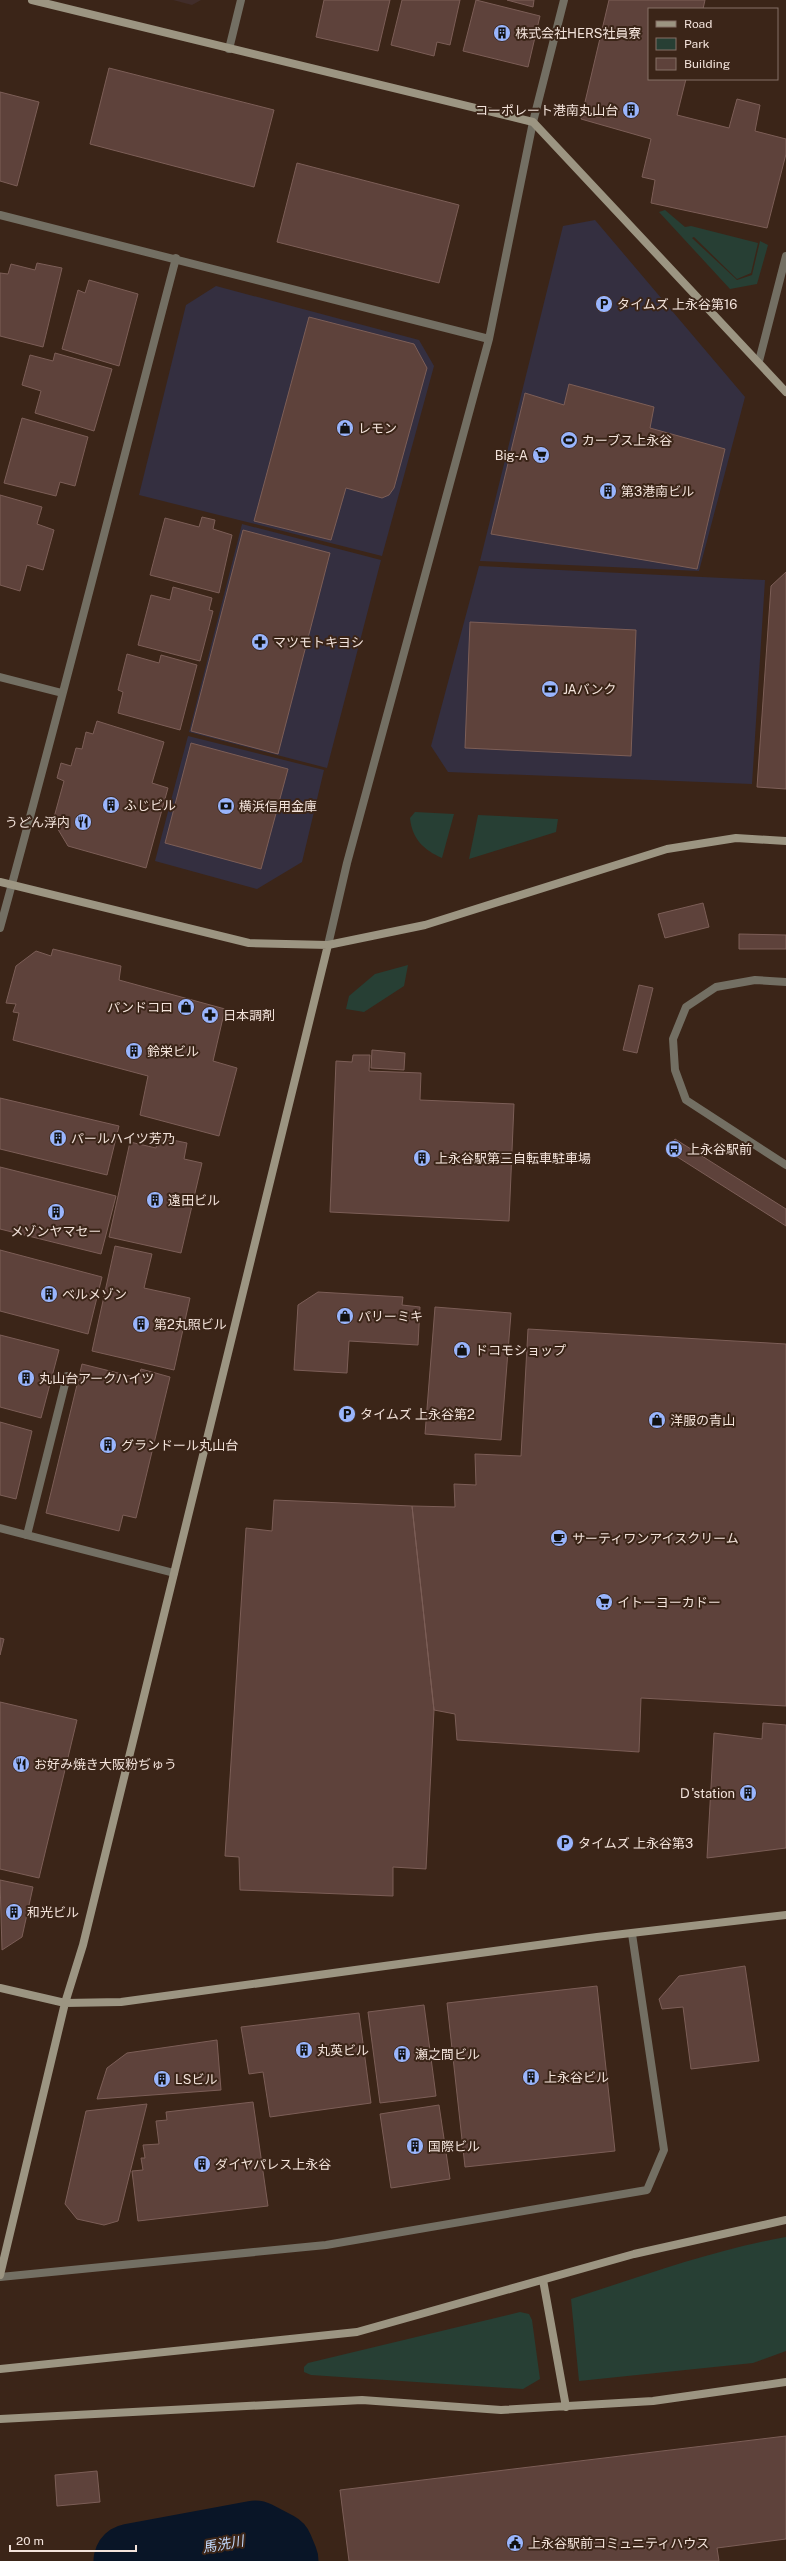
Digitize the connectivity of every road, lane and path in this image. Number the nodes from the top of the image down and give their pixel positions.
1 (32, 0) edge
2 (241, 0) edge
3 (564, 0) edge
4 (229, 49) junction
5 (533, 122) junction
6 (0, 216) edge
7 (786, 256) edge
8 (176, 258) junction
9 (489, 339) junction
10 (758, 361) junction
11 (786, 392) edge
12 (0, 677) edge
13 (62, 693) junction
14 (786, 841) edge
15 (0, 882) edge
16 (12, 885) junction
17 (0, 928) edge
18 (328, 945) junction
19 (786, 982) edge
20 (786, 1164) edge
21 (67, 1376) dead end
22 (0, 1528) edge
23 (28, 1535) junction
24 (174, 1573) junction
25 (786, 1915) edge
26 (632, 1934) junction
27 (0, 1988) edge
28 (65, 2003) junction
29 (786, 2220) edge
30 (0, 2276) edge
31 (543, 2280) junction
32 (0, 2369) edge
33 (786, 2382) edge
34 (566, 2407) junction
35 (0, 2419) edge

1 - 4 street
2 - 4 street
3 - 5 street
4 - 5 street
5 - 9 street
5 - 10 street
6 - 8 street
7 - 10 street
8 - 9 street
8 - 13 street
9 - 18 street
10 - 11 street
12 - 13 street
13 - 16 street
14 - 18 street
15 - 16 street
16 - 17 street
16 - 18 street
18 - 24 street
19 - 20 street
21 - 23 street
22 - 23 street
23 - 24 street
24 - 28 street
25 - 26 street
26 - 28 street
26 - 30 street
27 - 28 street
28 - 30 street
29 - 31 street
31 - 32 street
31 - 34 street
33 - 34 street
34 - 35 street

